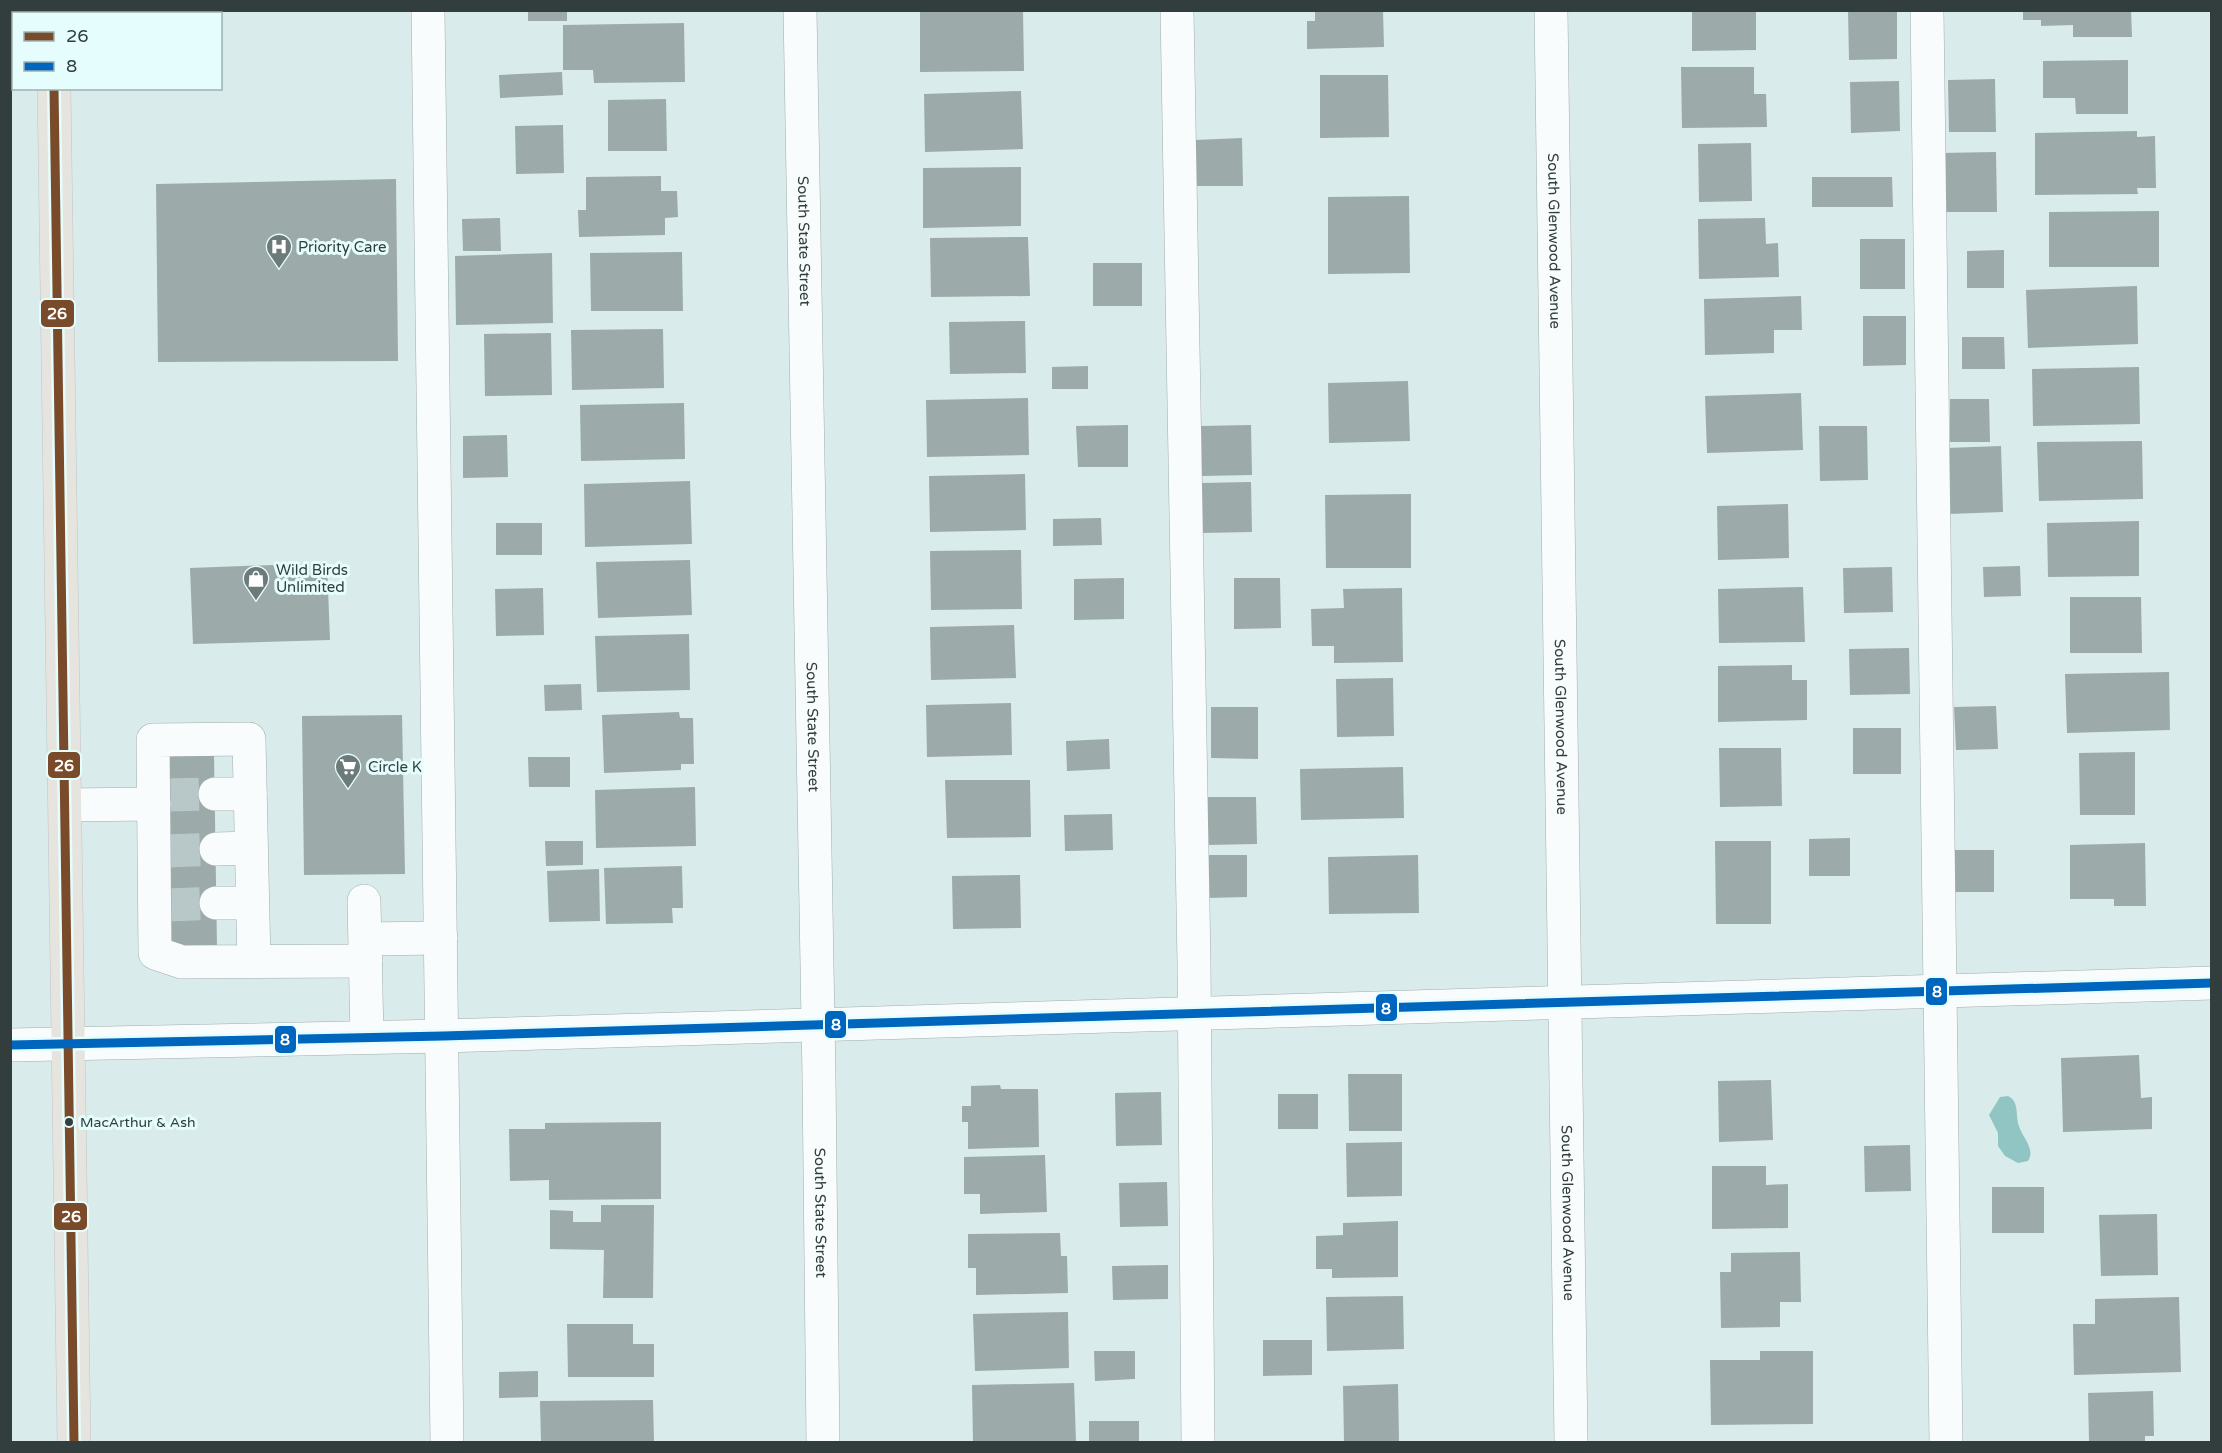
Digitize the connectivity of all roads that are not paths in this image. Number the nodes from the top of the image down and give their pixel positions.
1 (428, 10) edge
2 (800, 10) edge
3 (1177, 10) edge
4 (1551, 10) edge
5 (1927, 10) edge
6 (54, 90) edge
7 (215, 794) tunnel mouth
8 (250, 794) junction
9 (158, 798) junction
10 (66, 805) junction
11 (251, 848) junction
12 (216, 849) tunnel mouth
13 (364, 901) dead end
14 (216, 903) tunnel mouth
15 (252, 903) junction
16 (441, 938) junction
17 (366, 950) junction
18 (254, 962) junction
19 (2211, 983) edge
20 (1940, 992) junction
21 (1566, 1003) junction
22 (1194, 1013) junction
23 (818, 1024) junction
24 (443, 1036) junction
25 (367, 1037) junction
26 (70, 1044) junction
27 (10, 1045) edge
28 (74, 1443) edge
29 (447, 1443) edge
30 (823, 1443) edge
31 (1198, 1443) edge
32 (1571, 1443) edge
33 (1946, 1443) edge

1 - 16 street
2 - 23 street, South State Street
3 - 22 street
4 - 21 street, South Glenwood Avenue
5 - 20 street
6 - 10 main road
7 - 8 street
8 - 9 street
8 - 11 street
9 - 10 street
9 - 18 street
10 - 26 main road
11 - 12 street
11 - 15 street
13 - 17 street
14 - 15 street
15 - 18 street
16 - 17 street
16 - 24 street
17 - 18 street
17 - 25 street
19 - 20 street
20 - 21 street
20 - 33 street
21 - 22 street
21 - 32 street, South Glenwood Avenue
22 - 23 street
22 - 31 street
23 - 24 street
23 - 30 street, South State Street
24 - 25 street
24 - 29 street
25 - 26 street
26 - 27 street
26 - 28 main road

